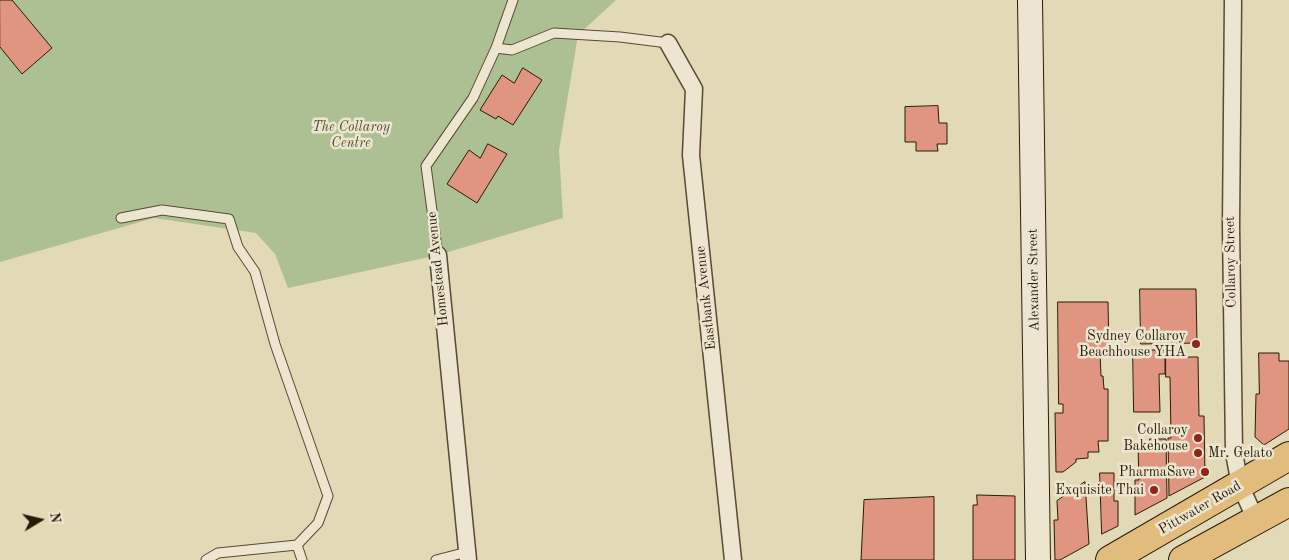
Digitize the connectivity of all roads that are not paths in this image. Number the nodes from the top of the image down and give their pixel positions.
1 (513, 0) edge
2 (1030, 0) edge
3 (1233, 0) edge
4 (668, 43) joint
5 (496, 48) junction
6 (121, 218) dead end
7 (438, 255) joint
8 (1289, 456) edge
9 (1240, 485) junction
10 (1289, 502) edge
11 (1256, 520) junction
12 (296, 545) junction
13 (467, 556) edge
14 (1198, 557) edge
15 (206, 560) edge
16 (302, 560) edge
17 (436, 560) edge
18 (733, 560) edge
19 (1038, 560) edge
20 (1110, 560) edge

1 - 5 lane, Homestead Avenue
2 - 19 street, Alexander Street
3 - 9 street, Collaroy Street
4 - 5 lane
4 - 18 street, Eastbank Avenue
5 - 7 lane, Homestead Avenue
6 - 12 lane
7 - 13 street, Homestead Avenue
8 - 9 highway, Pittwater Road
9 - 11 street, Collaroy Street
9 - 20 highway, Pittwater Road
10 - 11 highway
11 - 14 highway
12 - 15 lane
12 - 16 lane
13 - 17 lane

